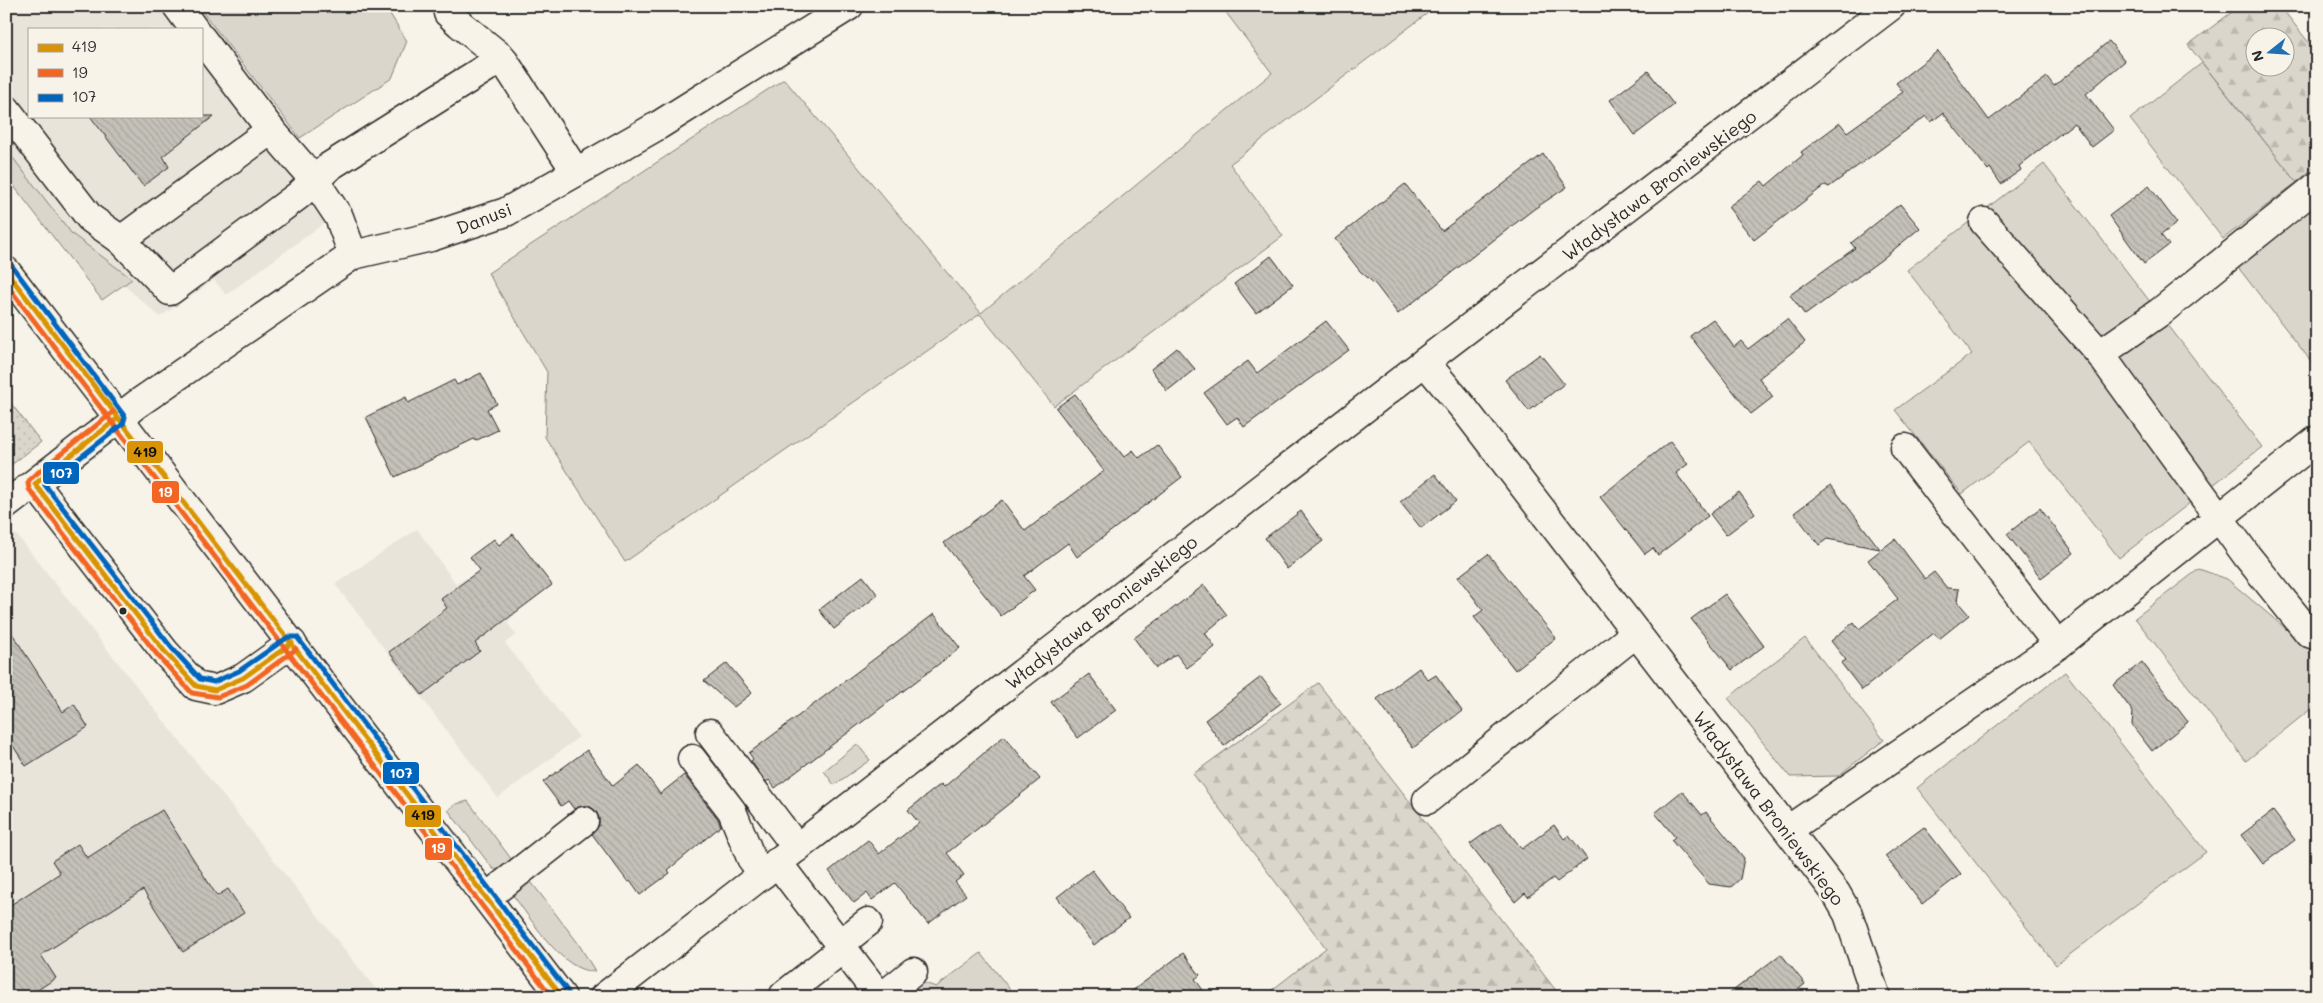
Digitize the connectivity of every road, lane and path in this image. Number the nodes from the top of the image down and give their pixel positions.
1 (177, 6) edge
2 (447, 6) edge
3 (849, 6) edge
4 (1891, 6) edge
5 (193, 28) edge
6 (202, 39) edge
7 (502, 58) junction
8 (6, 109) edge
9 (272, 130) junction
10 (576, 172) junction
11 (315, 181) junction
12 (2317, 186) edge
13 (1984, 222) dead end
14 (121, 240) junction
15 (353, 255) junction
16 (6, 271) edge
17 (2100, 354) junction
18 (1425, 362) junction
19 (118, 418) junction
20 (2317, 440) edge
21 (1905, 448) dead end
22 (35, 484) junction
23 (6, 505) edge
24 (2219, 516) junction
25 (1636, 633) junction
26 (2317, 636) edge
27 (292, 644) junction
28 (2058, 645) junction
29 (710, 733) dead end
30 (692, 759) dead end
31 (1427, 800) dead end
32 (584, 821) dead end
33 (1789, 829) junction
34 (779, 861) junction
35 (487, 897) junction
36 (868, 922) dead end
37 (841, 947) junction
38 (913, 972) dead end
39 (784, 995) dead end
40 (562, 997) edge
41 (604, 997) edge
42 (881, 997) edge
43 (1876, 997) edge

1 - 5 street
2 - 7 street
3 - 10 street, Danusi
4 - 18 street, Władysława Broniewskiego
6 - 9 street
7 - 10 street
7 - 11 street
8 - 14 street
9 - 11 street
9 - 14 street
10 - 15 street, Danusi
11 - 14 street
11 - 15 street
12 - 17 street
13 - 17 street
15 - 19 street, Danusi
16 - 19 street
17 - 24 street
18 - 25 street, Władysława Broniewskiego
18 - 34 street, Władysława Broniewskiego
19 - 22 street, Danusi
19 - 27 street
20 - 24 street
21 - 28 street
22 - 23 street, Danusi
22 - 27 street
24 - 26 street
24 - 28 street
25 - 31 street
25 - 33 street, Władysława Broniewskiego
27 - 35 street
28 - 33 street
29 - 34 street
30 - 34 street
32 - 35 street
33 - 43 street, Władysława Broniewskiego
34 - 37 street
34 - 41 street, Władysława Broniewskiego
35 - 40 street
36 - 37 street
37 - 39 street
37 - 42 street
38 - 42 street

